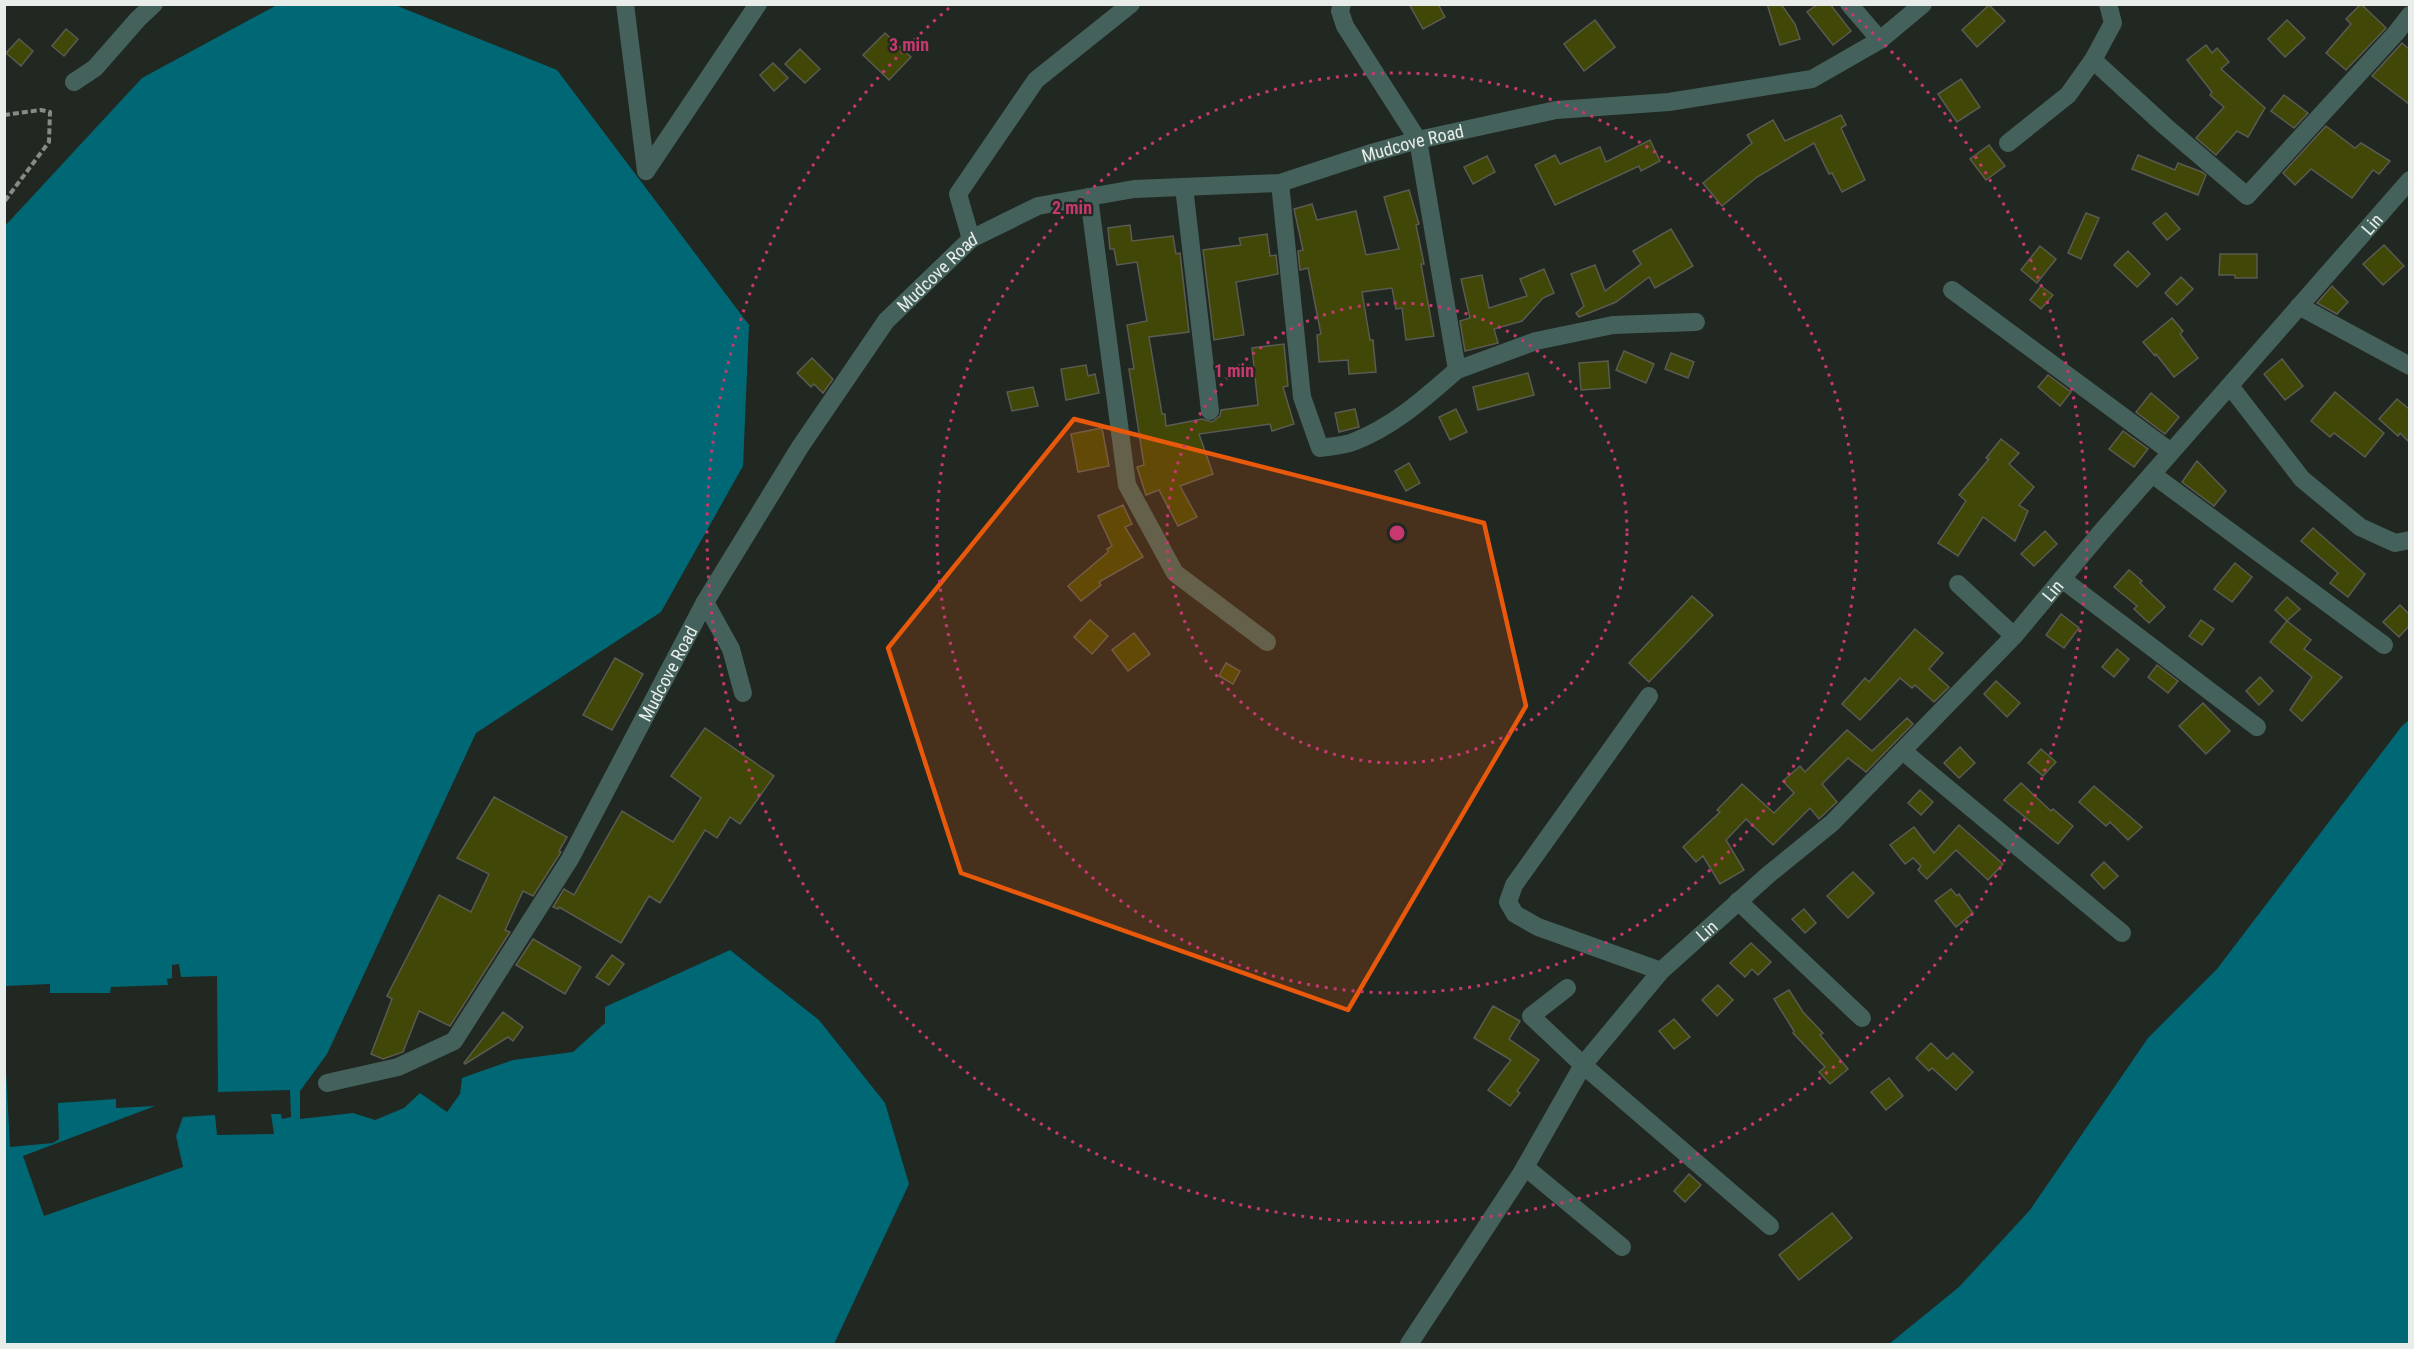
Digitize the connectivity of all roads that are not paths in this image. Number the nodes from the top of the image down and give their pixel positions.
1 (154, 4) edge
2 (625, 4) edge
3 (758, 4) edge
4 (1131, 4) edge
5 (1342, 4) edge
6 (1849, 4) edge
7 (1923, 4) edge
8 (2108, 4) edge
9 (2409, 15) edge
10 (2403, 38) edge
11 (1880, 40) junction
12 (2093, 60) junction
13 (74, 82) dead end
14 (1418, 140) junction
15 (2008, 143) dead end
16 (2409, 180) edge
17 (1280, 183) junction
18 (1184, 187) junction
19 (1089, 197) junction
20 (971, 239) junction
21 (1952, 290) dead end
22 (2299, 306) junction
23 (1696, 322) dead end
24 (2409, 366) edge
25 (1456, 370) junction
26 (2230, 386) junction
27 (1210, 411) dead end
28 (2171, 452) junction
29 (2152, 474) junction
30 (2409, 540) edge
31 (2062, 579) junction
32 (1958, 584) dead end
33 (705, 602) junction
34 (2014, 636) junction
35 (1268, 642) dead end
36 (2384, 645) dead end
37 (743, 693) dead end
38 (1649, 696) dead end
39 (2257, 727) dead end
40 (1904, 752) junction
41 (1738, 902) junction
42 (2122, 933) dead end
43 (1661, 970) junction
44 (1567, 988) dead end
45 (1862, 1018) dead end
46 (1583, 1065) junction
47 (327, 1083) dead end
48 (1525, 1167) junction
49 (1770, 1226) dead end
50 (1622, 1247) dead end
51 (1409, 1344) edge

1 - 13 street
2 - 3 street
4 - 20 street
5 - 14 street
6 - 11 street
7 - 11 street, Mudcove Road
8 - 12 street
9 - 10 street
10 - 12 street
11 - 14 street, Mudcove Road
12 - 15 street
14 - 17 street, Mudcove Road
14 - 25 street
16 - 22 street, Lin
17 - 18 street, Mudcove Road
17 - 25 street
18 - 19 street, Mudcove Road
18 - 27 street
19 - 20 street, Mudcove Road
19 - 35 street
20 - 33 street, Mudcove Road
21 - 28 street
22 - 24 street
22 - 26 street, Lin
23 - 25 street
26 - 28 street, Lin
26 - 30 street
28 - 29 street, Lin
29 - 31 street, Lin
29 - 36 street
31 - 34 street, Lin
31 - 39 street
32 - 34 street
33 - 37 street
33 - 47 street, Mudcove Road
34 - 40 street, Lin
38 - 43 street
40 - 41 street, Lin
40 - 42 street
41 - 43 street, Lin
41 - 45 street
43 - 46 street, Lin
44 - 46 street
46 - 48 street, Lin
46 - 49 street
48 - 50 street
48 - 51 street, Lin

